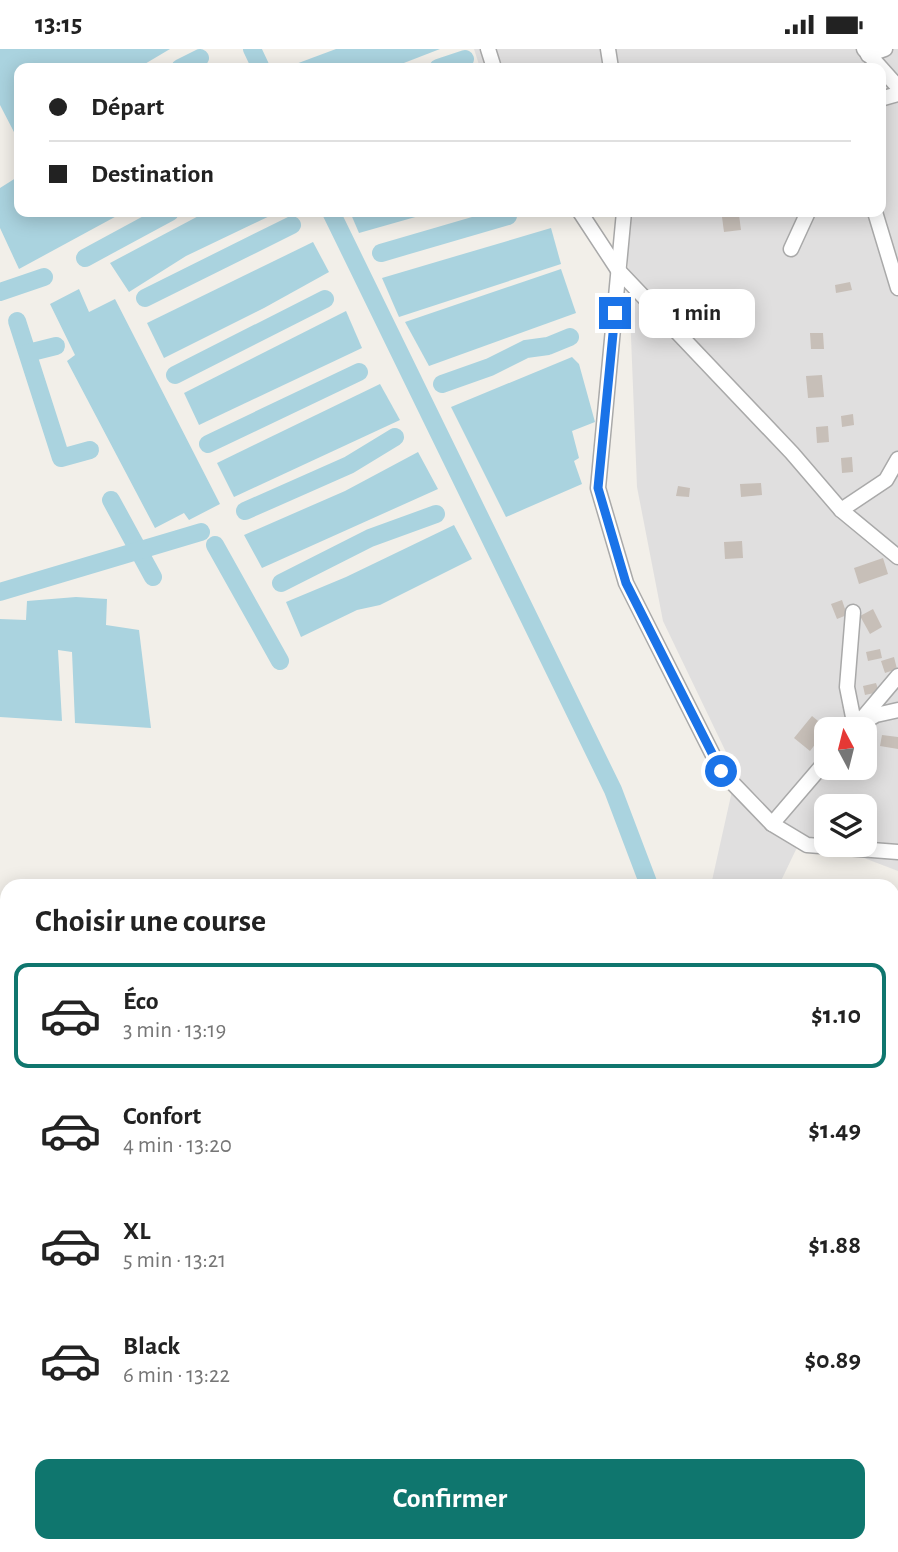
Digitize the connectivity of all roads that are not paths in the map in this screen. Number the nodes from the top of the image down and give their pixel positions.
1 (884, 49) edge
2 (866, 52) edge
3 (886, 74) edge
4 (898, 87) edge
5 (582, 217) edge
6 (623, 217) edge
7 (806, 217) edge
8 (877, 217) edge
9 (791, 249) dead end
10 (618, 271) junction
11 (898, 288) edge
12 (898, 459) edge
13 (841, 510) junction
14 (898, 557) edge
15 (853, 612) dead end
16 (898, 676) edge
17 (898, 710) edge
18 (852, 717) edge
19 (863, 717) edge
20 (873, 717) edge
21 (814, 775) edge
22 (772, 824) junction
23 (898, 852) edge

1 - 2 street
3 - 4 street
5 - 10 street
6 - 10 street
7 - 9 street
8 - 11 street
10 - 13 street
10 - 22 street
12 - 13 street
13 - 14 street
15 - 18 street
16 - 19 street
17 - 20 street
21 - 22 street
22 - 23 street

